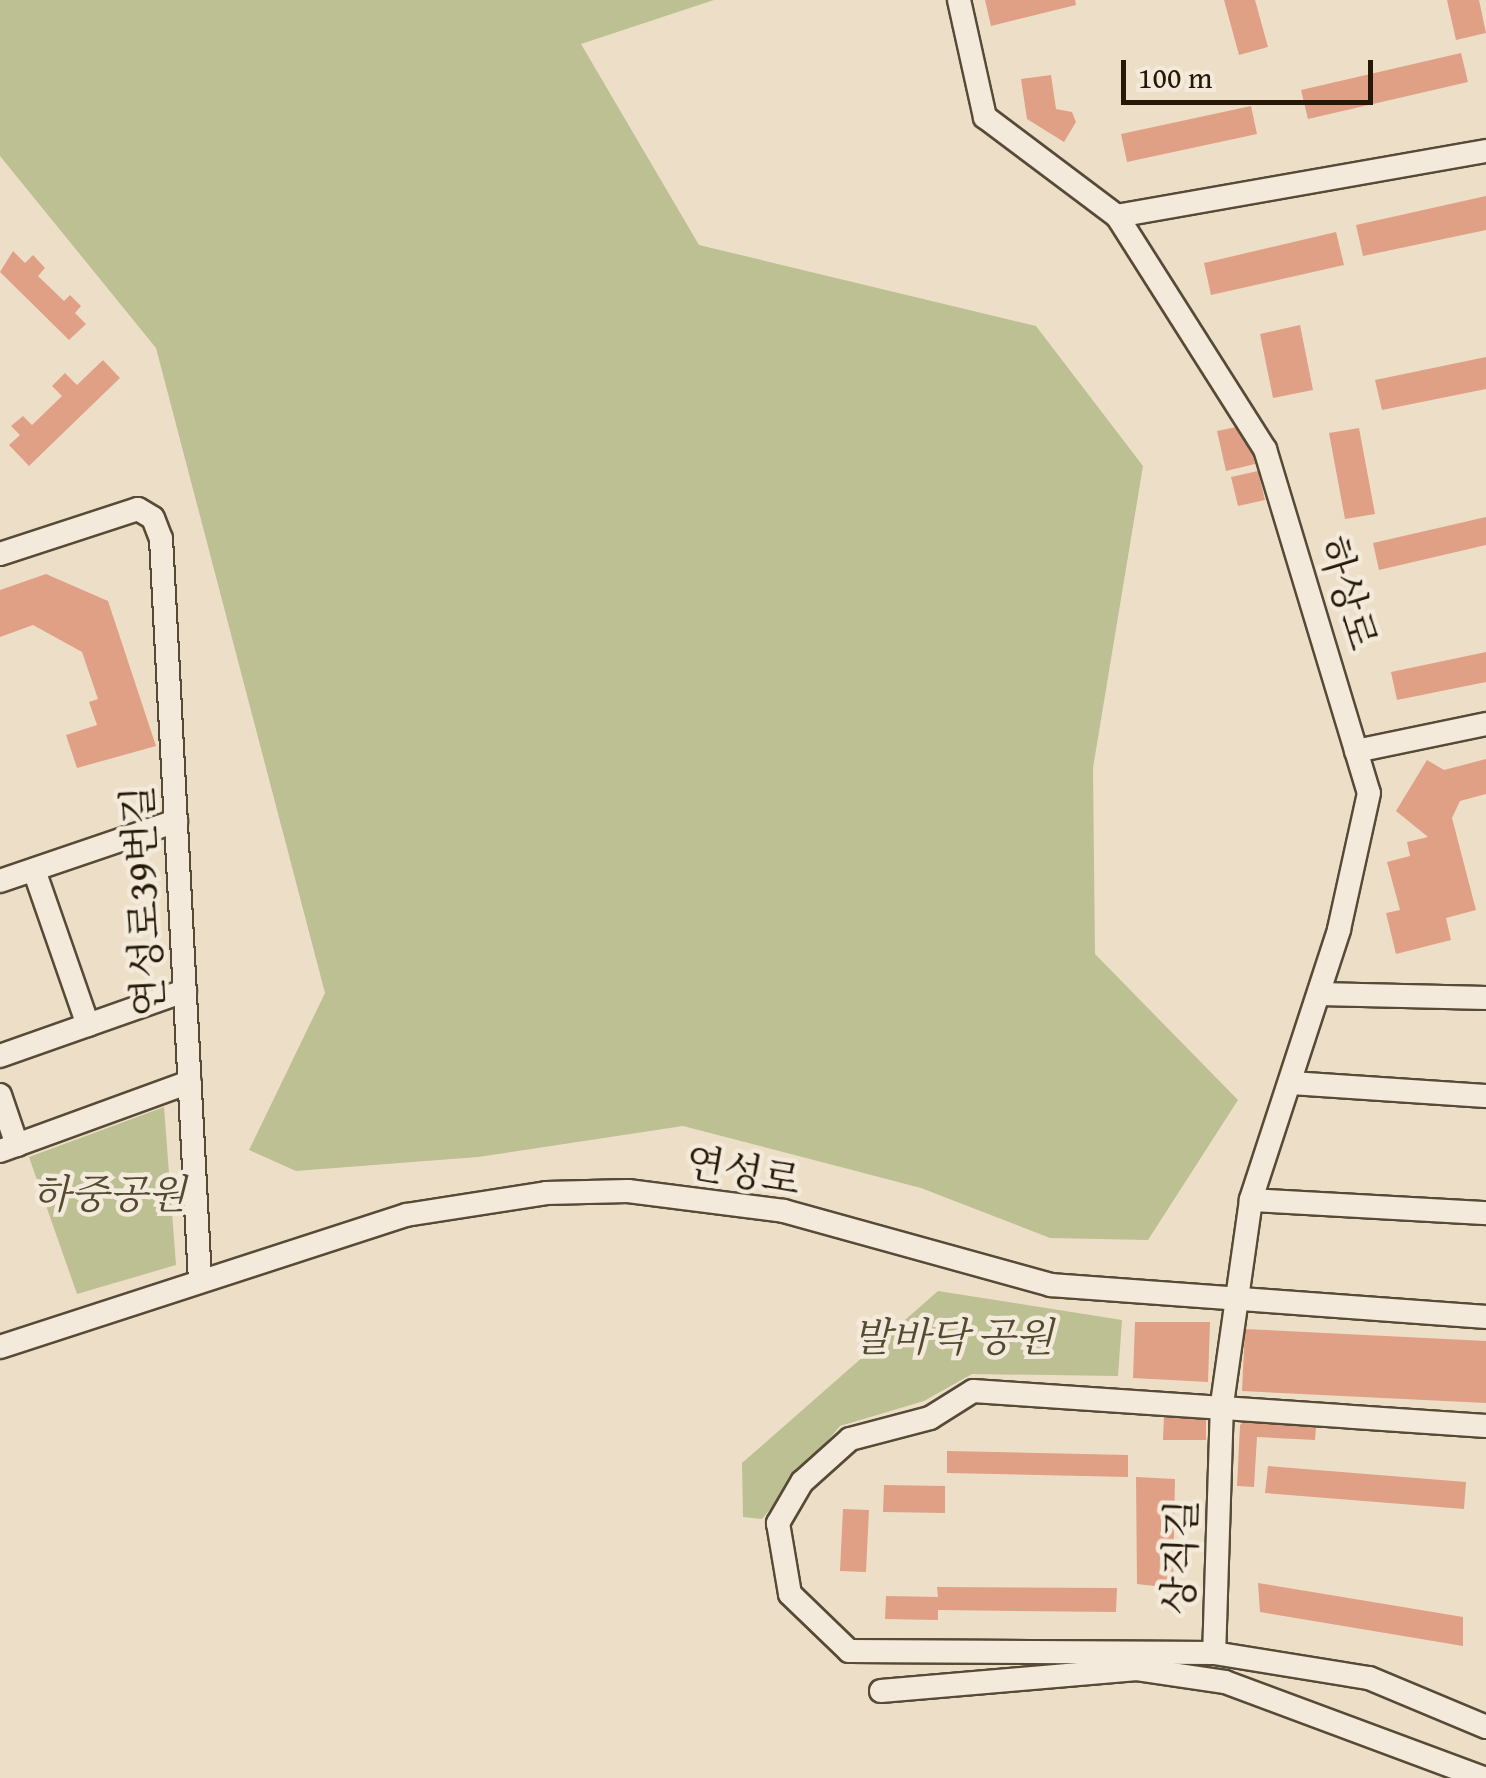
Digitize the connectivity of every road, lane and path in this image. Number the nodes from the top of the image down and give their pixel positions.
1 (959, 0) edge
2 (1486, 151) edge
3 (1117, 216) junction
4 (0, 554) edge
5 (1486, 724) edge
6 (1356, 751) junction
7 (176, 821) junction
8 (34, 870) junction
9 (0, 881) edge
10 (185, 991) junction
11 (1320, 994) junction
12 (1486, 998) edge
13 (88, 1025) junction
14 (0, 1056) edge
15 (190, 1082) junction
16 (1292, 1082) junction
17 (0, 1095) edge
18 (1486, 1096) edge
19 (9, 1148) edge
20 (1252, 1200) junction
21 (1486, 1213) edge
22 (200, 1281) junction
23 (1239, 1300) junction
24 (1486, 1317) edge
25 (0, 1348) edge
26 (1222, 1404) junction
27 (1486, 1426) edge
28 (1214, 1653) junction
29 (881, 1691) dead end
30 (1486, 1727) edge
31 (1483, 1778) edge

1 - 3 street, 하상로
2 - 3 street
3 - 6 street, 하상로
4 - 7 street, 연성로39번길
5 - 6 street
6 - 11 street, 하상로
7 - 8 street
7 - 10 street, 연성로39번길
8 - 9 street
8 - 13 street
10 - 13 street
10 - 15 street, 연성로39번길
11 - 12 street
11 - 16 street, 하상로
13 - 14 street
15 - 19 street
15 - 22 street, 연성로39번길
16 - 18 street
16 - 20 street, 하상로
17 - 19 street
20 - 21 street
20 - 23 street, 하상로
22 - 23 street, 연성로
22 - 25 street, 연성로
23 - 24 street, 연성로
23 - 26 street, 상직길
26 - 27 street
26 - 28 street, 상직길
26 - 28 street
28 - 30 street, 상직길
29 - 31 street

